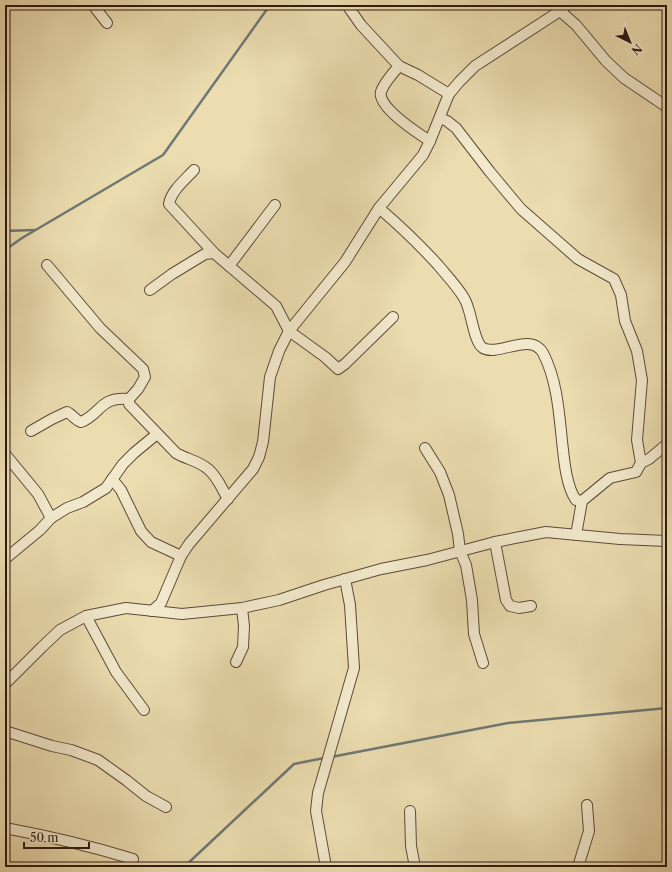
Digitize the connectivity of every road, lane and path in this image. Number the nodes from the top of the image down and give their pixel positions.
1 (93, 5) edge
2 (346, 5) edge
3 (563, 8) edge
4 (107, 23) dead end
5 (399, 66) junction
6 (449, 94) junction
7 (667, 107) edge
8 (440, 118) junction
9 (430, 141) junction
10 (194, 170) dead end
11 (274, 205) dead end
12 (379, 208) junction
13 (214, 253) junction
14 (47, 265) dead end
15 (229, 266) junction
16 (150, 290) dead end
17 (393, 316) dead end
18 (289, 330) junction
19 (129, 399) junction
20 (31, 431) dead end
21 (157, 434) junction
22 (667, 444) edge
23 (425, 448) dead end
24 (5, 454) edge
25 (641, 463) junction
26 (112, 479) junction
27 (228, 499) junction
28 (582, 501) junction
29 (51, 518) junction
30 (576, 535) junction
31 (667, 541) edge
32 (495, 542) junction
33 (460, 551) junction
34 (181, 556) junction
35 (5, 559) edge
36 (344, 580) junction
37 (531, 606) dead end
38 (242, 608) junction
39 (152, 611) junction
40 (86, 616) junction
41 (236, 662) dead end
42 (483, 663) dead end
43 (6, 682) edge
44 (144, 710) dead end
45 (5, 731) edge
46 (586, 805) dead end
47 (166, 806) dead end
48 (410, 811) dead end
49 (5, 828) edge
50 (132, 859) dead end
51 (326, 867) edge
52 (415, 867) edge
53 (578, 867) edge

1 - 4 street
2 - 5 street
3 - 6 street
3 - 7 street
5 - 6 street
5 - 9 street
6 - 8 street
8 - 9 street
8 - 25 street
9 - 12 street
10 - 13 street
11 - 15 street
12 - 18 street
12 - 28 street
13 - 15 street
13 - 16 street
14 - 19 street
15 - 18 street
17 - 18 street
18 - 27 street
19 - 20 street
19 - 21 street
21 - 26 street
21 - 27 street
22 - 25 street
23 - 33 street
24 - 29 street
25 - 28 street
26 - 29 street
26 - 34 street
27 - 34 street
28 - 30 street
29 - 35 street
30 - 31 street
30 - 32 street
32 - 33 street
32 - 37 street
33 - 36 street
33 - 42 street
34 - 39 street
36 - 38 street
36 - 51 street
38 - 39 street
38 - 41 street
39 - 40 street
40 - 43 street
40 - 44 street
45 - 47 street
46 - 53 street
48 - 52 street
49 - 50 street

